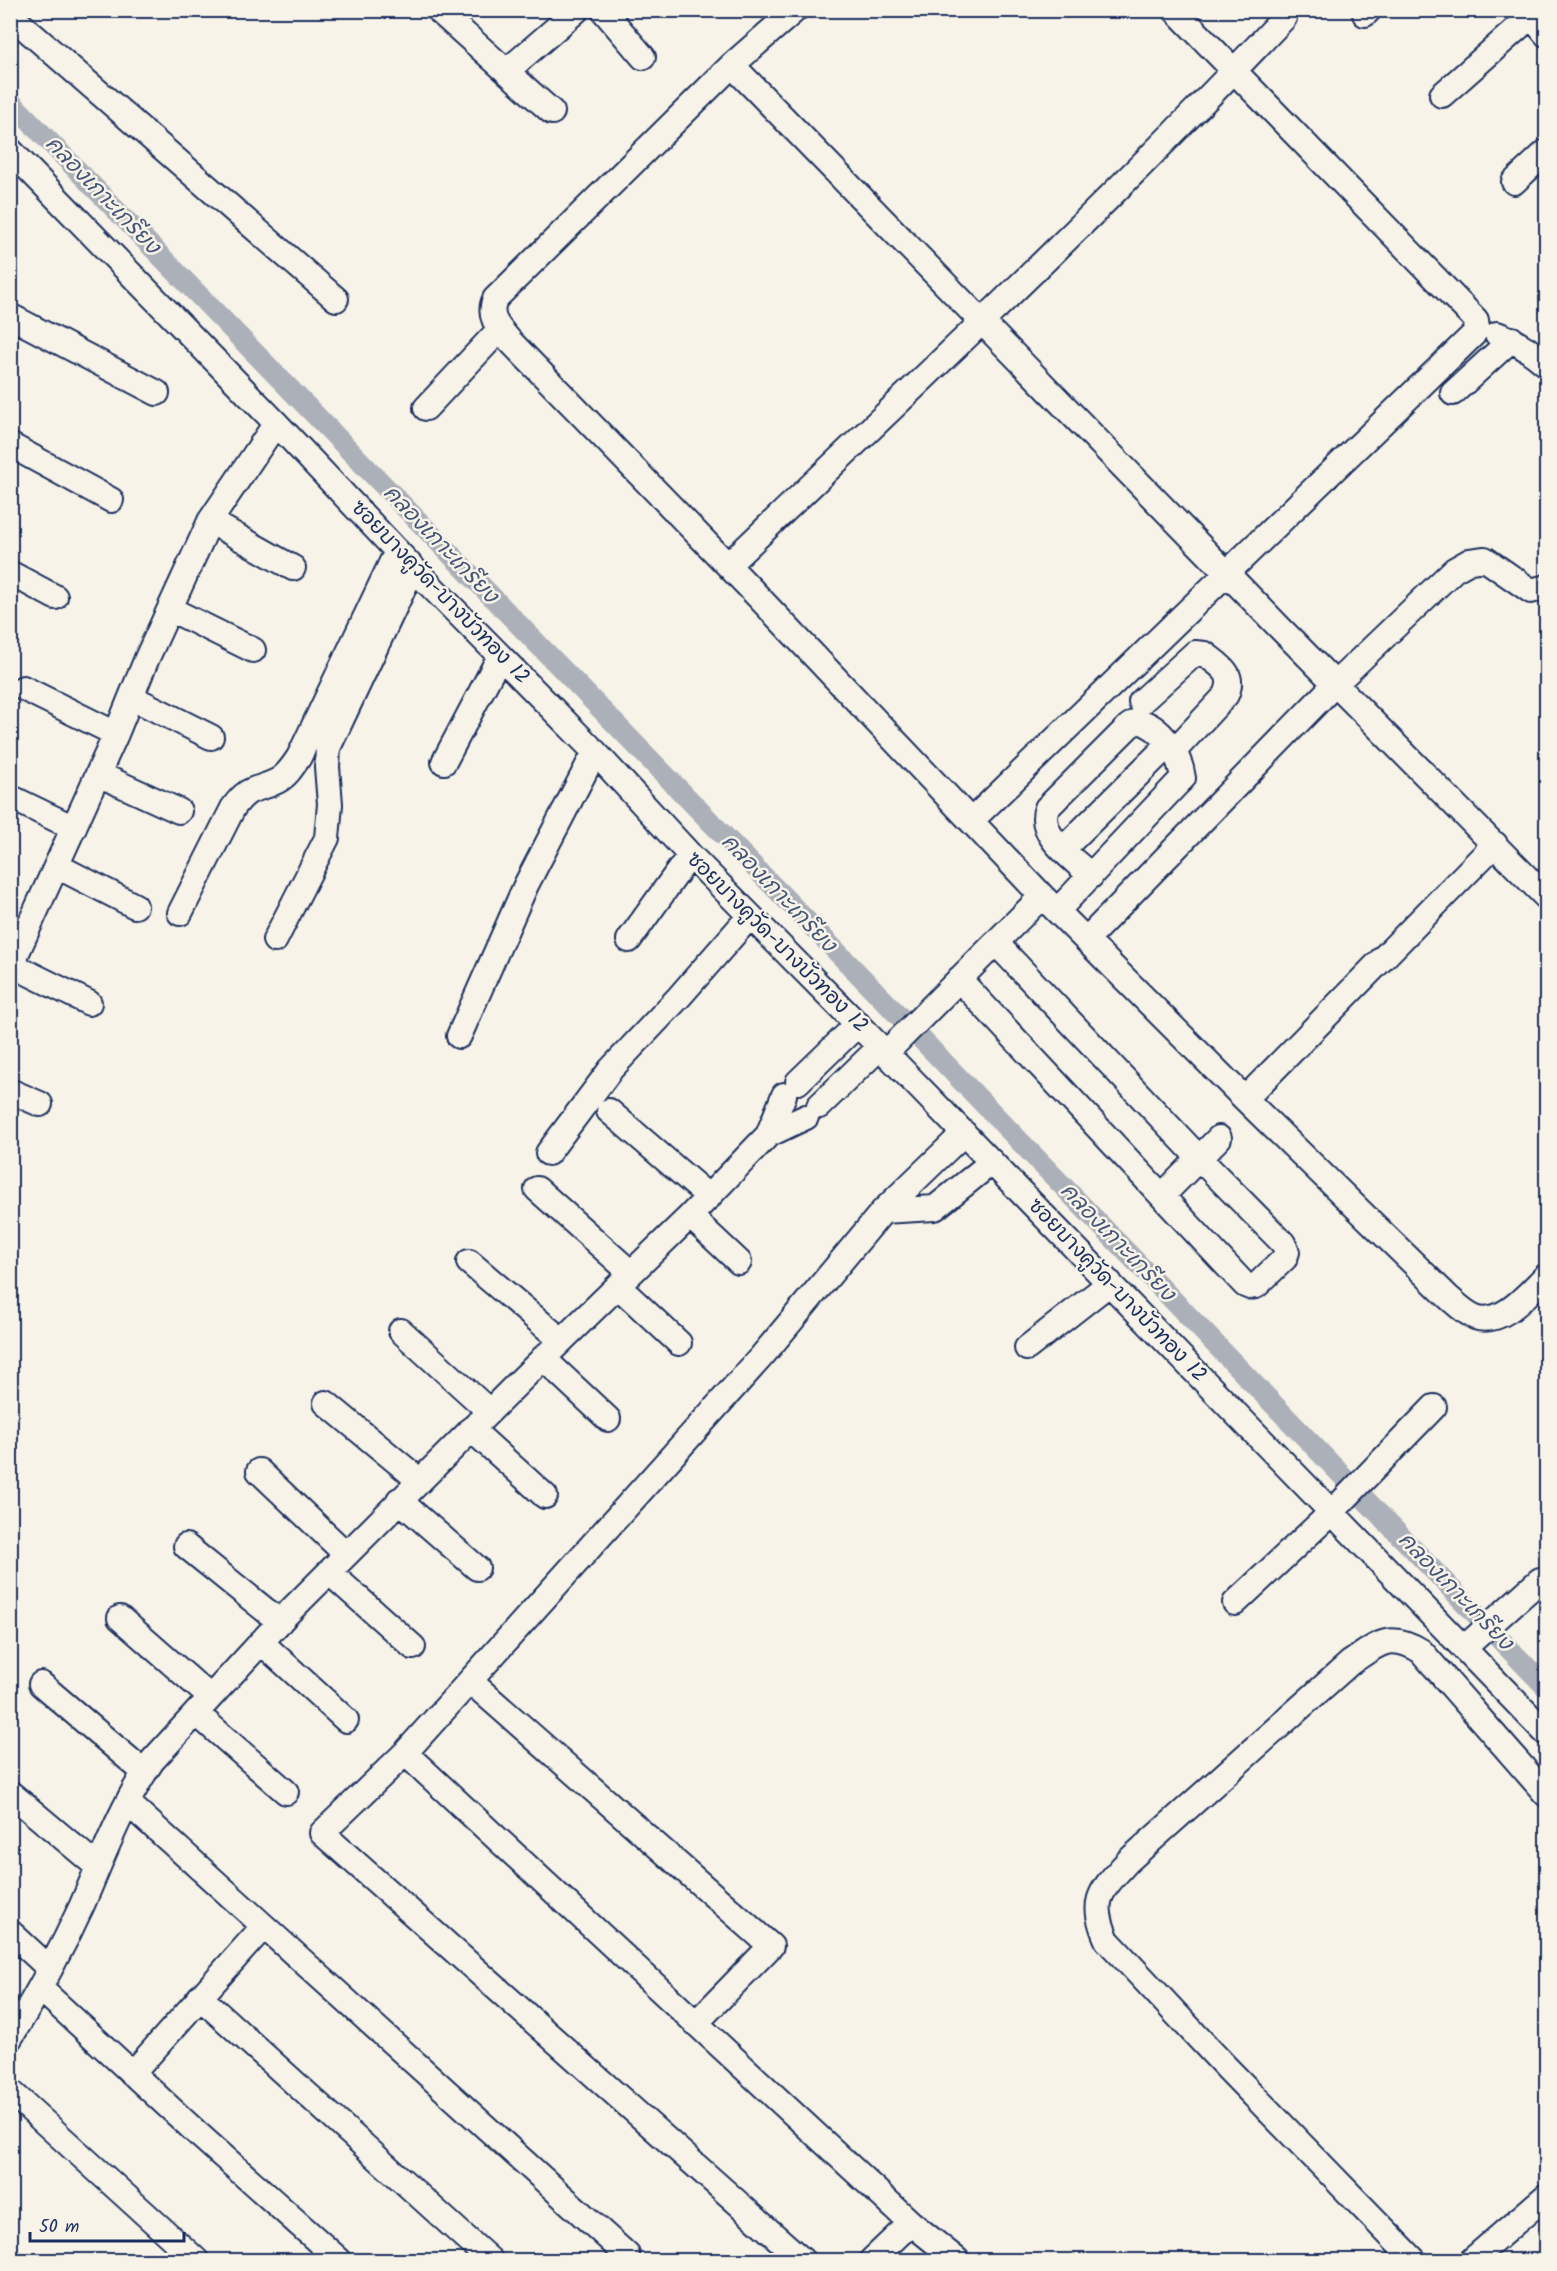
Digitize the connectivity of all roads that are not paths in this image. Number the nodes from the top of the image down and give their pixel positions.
1 (438, 10) edge
2 (577, 10) edge
3 (603, 10) edge
4 (795, 10) edge
5 (1174, 10) edge
6 (10, 15) edge
7 (1284, 18) dead end
8 (1535, 18) edge
9 (643, 57) dead end
10 (732, 65) junction
11 (507, 71) junction
12 (1233, 72) junction
13 (1442, 96) dead end
14 (552, 112) dead end
15 (10, 150) edge
16 (1546, 152) edge
17 (1514, 182) dead end
18 (336, 299) dead end
19 (10, 316) edge
20 (982, 322) junction
21 (1478, 328) junction
22 (500, 329) junction
23 (1512, 339) junction
24 (1546, 364) edge
25 (157, 393) dead end
26 (1453, 393) dead end
27 (426, 408) dead end
28 (276, 423) junction
29 (10, 446) edge
30 (111, 500) dead end
31 (210, 521) junction
32 (405, 560) junction
33 (728, 565) junction
34 (293, 568) dead end
35 (10, 573) edge
36 (1226, 573) junction
37 (1546, 587) edge
38 (56, 597) dead end
39 (170, 609) junction
40 (253, 650) dead end
41 (500, 656) junction
42 (1336, 683) junction
43 (23, 688) dead end
44 (131, 697) junction
45 (1141, 702) dead end
46 (116, 734) junction
47 (211, 737) dead end
48 (1170, 748) junction
49 (595, 752) junction
50 (444, 762) dead end
51 (98, 774) junction
52 (10, 797) edge
53 (178, 811) dead end
54 (971, 821) junction
55 (74, 828) junction
56 (1495, 844) junction
57 (1063, 849) junction
58 (690, 855) junction
59 (57, 866) junction
60 (1091, 876) junction
61 (1546, 897) edge
62 (1050, 904) junction
63 (135, 906) dead end
64 (180, 913) dead end
65 (750, 916) junction
66 (19, 926) edge
67 (275, 940) dead end
68 (629, 940) dead end
69 (1086, 940) junction
70 (996, 943) junction
71 (11, 967) edge
72 (959, 979) junction
73 (89, 1003) dead end
74 (858, 1024) junction
75 (459, 1036) dead end
76 (883, 1050) junction
77 (10, 1091) edge
78 (1245, 1099) junction
79 (40, 1104) dead end
80 (609, 1112) dead end
81 (964, 1133) junction
82 (768, 1135) junction
83 (1219, 1138) dead end
84 (548, 1153) dead end
85 (1199, 1158) junction
86 (992, 1162) junction
87 (537, 1189) dead end
88 (1162, 1196) junction
89 (709, 1197) junction
90 (883, 1211) junction
91 (690, 1216) junction
92 (469, 1262) dead end
93 (739, 1262) dead end
94 (1546, 1276) edge
95 (624, 1279) junction
96 (1110, 1283) junction
97 (401, 1331) dead end
98 (561, 1340) junction
99 (679, 1344) dead end
100 (1028, 1348) dead end
101 (543, 1358) junction
102 (326, 1402) dead end
103 (1434, 1407) dead end
104 (489, 1411) junction
105 (608, 1419) dead end
106 (471, 1429) junction
107 (259, 1471) dead end
108 (420, 1480) junction
109 (545, 1496) dead end
110 (399, 1500) junction
111 (1340, 1504) junction
112 (186, 1546) dead end
113 (346, 1554) junction
114 (477, 1568) dead end
115 (329, 1572) junction
116 (1540, 1580) dead end
117 (1235, 1603) dead end
118 (120, 1618) dead end
119 (279, 1622) junction
120 (261, 1642) junction
121 (413, 1647) dead end
122 (1464, 1648) junction
123 (470, 1681) junction
124 (41, 1684) dead end
125 (203, 1705) junction
126 (346, 1720) dead end
127 (1546, 1733) edge
128 (405, 1753) junction
129 (144, 1772) junction
130 (286, 1792) dead end
131 (10, 1793) edge
132 (1546, 1794) edge
133 (128, 1803) junction
134 (98, 1867) junction
135 (262, 1927) junction
136 (10, 1932) edge
137 (45, 1979) junction
138 (200, 1997) junction
139 (696, 2023) junction
140 (10, 2038) edge
141 (132, 2074) junction
142 (10, 2091) edge
143 (1546, 2196) edge
144 (911, 2223) junction
145 (627, 2255) dead end
146 (196, 2260) edge
147 (339, 2260) edge
148 (490, 2260) edge
149 (802, 2260) edge
150 (872, 2260) edge
151 (957, 2260) edge
152 (1414, 2260) edge
153 (1473, 2260) edge

1 - 11 street
2 - 11 street
3 - 9 street
4 - 10 street
5 - 12 street
6 - 18 street
7 - 12 street
8 - 13 street
10 - 20 street
10 - 22 street
11 - 14 street
12 - 20 street
12 - 21 street
15 - 28 street, ซอยบางคูวัด-บางบัวทอง 12
16 - 17 street
19 - 25 street
20 - 33 street
20 - 36 street
21 - 23 street
21 - 36 street
22 - 27 street
22 - 33 street
23 - 24 street
23 - 26 street
28 - 31 street
28 - 32 street, ซอยบางคูวัด-บางบัวทอง 12
29 - 30 street
31 - 34 street
31 - 39 street
32 - 41 street, ซอยบางคูวัด-บางบัวทอง 12
32 - 64 street
32 - 67 street
33 - 54 street
35 - 38 street
36 - 42 street
36 - 54 street
37 - 42 street
39 - 40 street
39 - 44 street
41 - 49 street, ซอยบางคูวัด-บางบัวทอง 12
41 - 50 street
42 - 56 street
42 - 69 street
43 - 46 street
44 - 46 street
44 - 47 street
45 - 48 street
46 - 51 street
48 - 57 street
48 - 57 street
48 - 60 street
49 - 58 street, ซอยบางคูวัด-บางบัวทอง 12
49 - 75 street
51 - 53 street
51 - 55 street
52 - 55 street
54 - 62 street
55 - 59 street
56 - 61 street
56 - 78 street
57 - 60 street
58 - 65 street, ซอยบางคูวัด-บางบัวทอง 12
58 - 68 street
59 - 63 street
59 - 66 street
60 - 62 street
62 - 69 street
62 - 70 street
65 - 74 street, ซอยบางคูวัด-บางบัวทอง 12
65 - 84 street
66 - 71 street
69 - 78 street
70 - 72 street
70 - 85 street
71 - 73 street
72 - 76 street
72 - 88 street
74 - 76 street, ซอยบางคูวัด-บางบัวทอง 12
74 - 82 street
76 - 81 street, ซอยบางคูวัด-บางบัวทอง 12
76 - 82 street
77 - 79 street
78 - 94 street
80 - 89 street
81 - 86 street, ซอยบางคูวัด-บางบัวทอง 12
81 - 90 street
82 - 89 street
83 - 85 street
85 - 88 street
85 - 88 street
86 - 90 street
86 - 96 street, ซอยบางคูวัด-บางบัวทอง 12
87 - 95 street
89 - 91 street
90 - 123 street
91 - 93 street
91 - 95 street
92 - 98 street
95 - 98 street
95 - 99 street
96 - 100 street
96 - 111 street, ซอยบางคูวัด-บางบัวทอง 12
97 - 104 street
98 - 101 street
101 - 104 street
101 - 105 street
102 - 108 street
103 - 111 street
104 - 106 street
106 - 108 street
106 - 109 street
107 - 113 street
108 - 110 street
110 - 113 street
110 - 114 street
111 - 117 street
111 - 122 street, ซอยบางคูวัด-บางบัวทอง 12
112 - 119 street
113 - 115 street
115 - 119 street
115 - 121 street
116 - 122 street
118 - 125 street
119 - 120 street
120 - 125 street
120 - 126 street
122 - 127 street, ซอยบางคูวัด-บางบัวทอง 12
123 - 128 street
123 - 139 street
124 - 129 street
125 - 129 street
125 - 130 street
128 - 139 street
128 - 149 street
129 - 133 street
131 - 134 street
132 - 152 street
133 - 134 street
133 - 135 street
134 - 137 street
135 - 138 street
135 - 145 street
136 - 137 street
137 - 140 street
137 - 141 street
138 - 141 street
138 - 148 street
139 - 144 street
141 - 147 street
142 - 146 street
143 - 153 street
144 - 150 street
144 - 151 street

